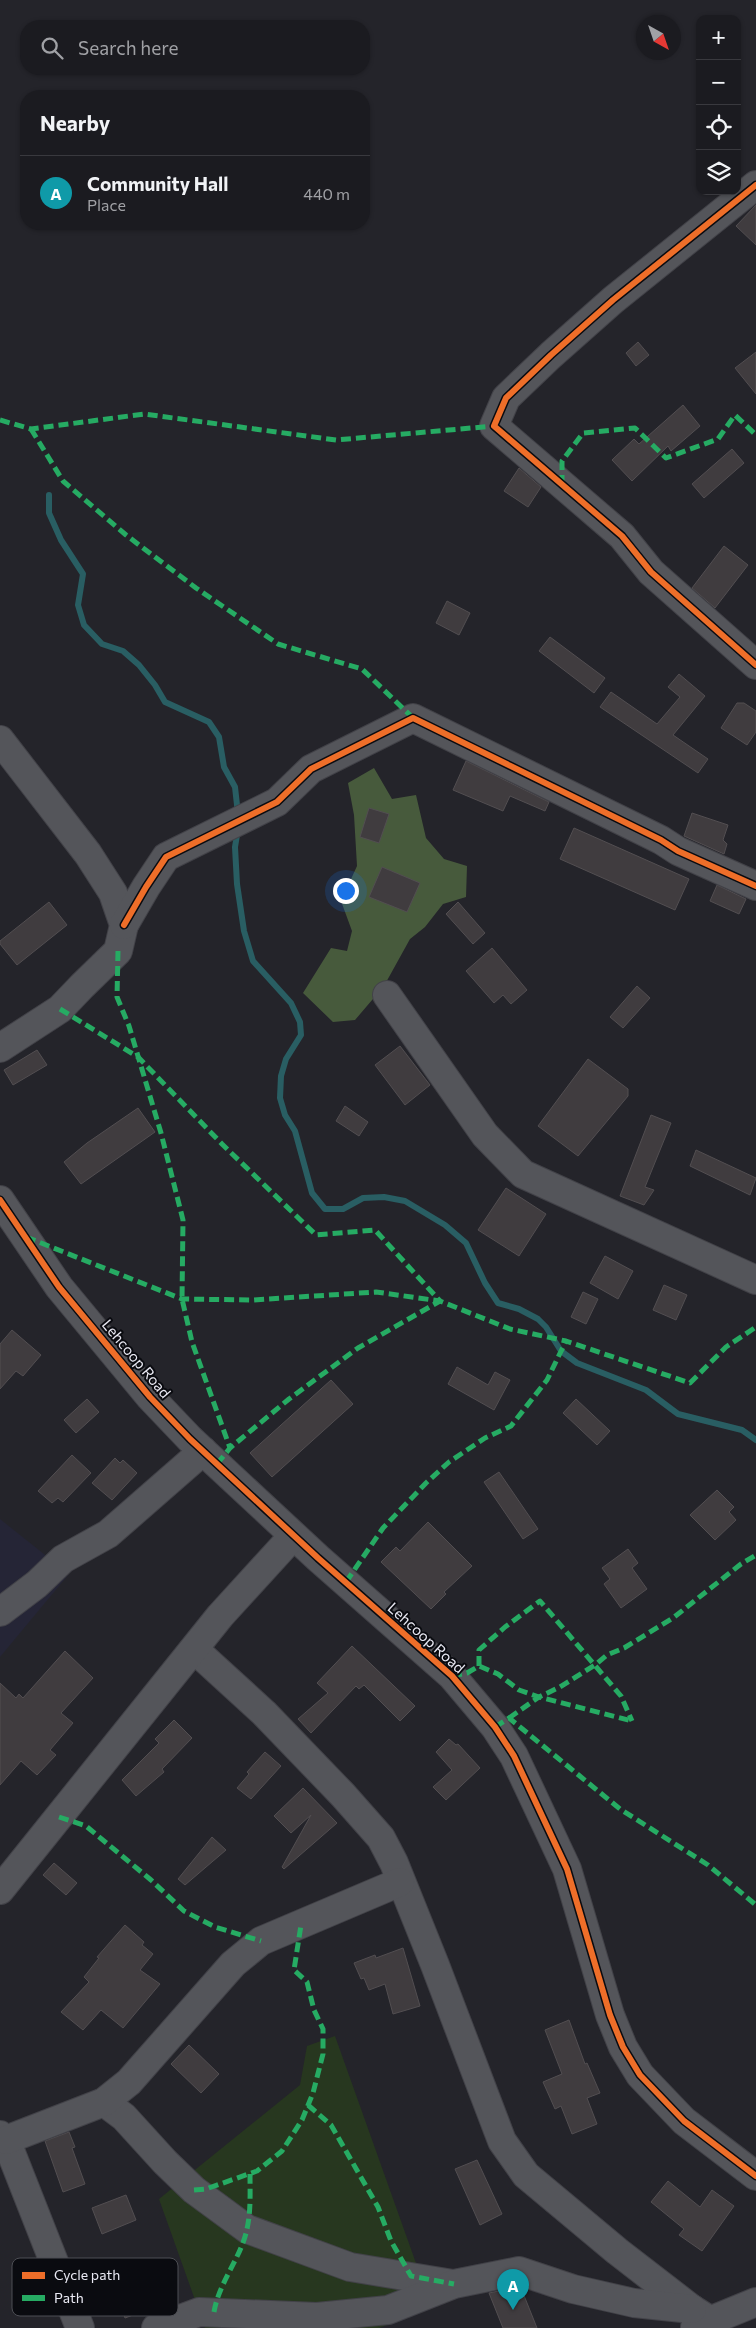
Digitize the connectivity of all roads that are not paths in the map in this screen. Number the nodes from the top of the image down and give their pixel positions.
1 (756, 185) edge
2 (756, 665) edge
3 (0, 740) edge
4 (756, 886) edge
5 (124, 925) junction
6 (387, 995) dead end
7 (0, 1048) edge
8 (0, 1200) edge
9 (756, 1280) edge
10 (203, 1451) junction
11 (293, 1536) junction
12 (0, 1612) edge
13 (194, 1649) junction
14 (400, 1882) junction
15 (0, 1890) edge
16 (104, 2102) junction
17 (3, 2138) edge
18 (756, 2176) edge
19 (52, 2258) edge
20 (454, 2284) junction
21 (756, 2302) edge
22 (75, 2316) edge
23 (699, 2319) edge
24 (80, 2328) edge
25 (156, 2328) edge

1 - 2 street
3 - 5 street
4 - 5 street
5 - 7 street
6 - 9 street
8 - 10 street, Lehcoop Road
10 - 11 street, Lehcoop Road
10 - 12 street
11 - 13 street
11 - 18 street, Lehcoop Road
13 - 14 street
13 - 15 street
14 - 16 street
14 - 23 street
16 - 17 street
16 - 20 street
17 - 19 street
20 - 23 street
20 - 25 street
21 - 23 street
22 - 24 street

